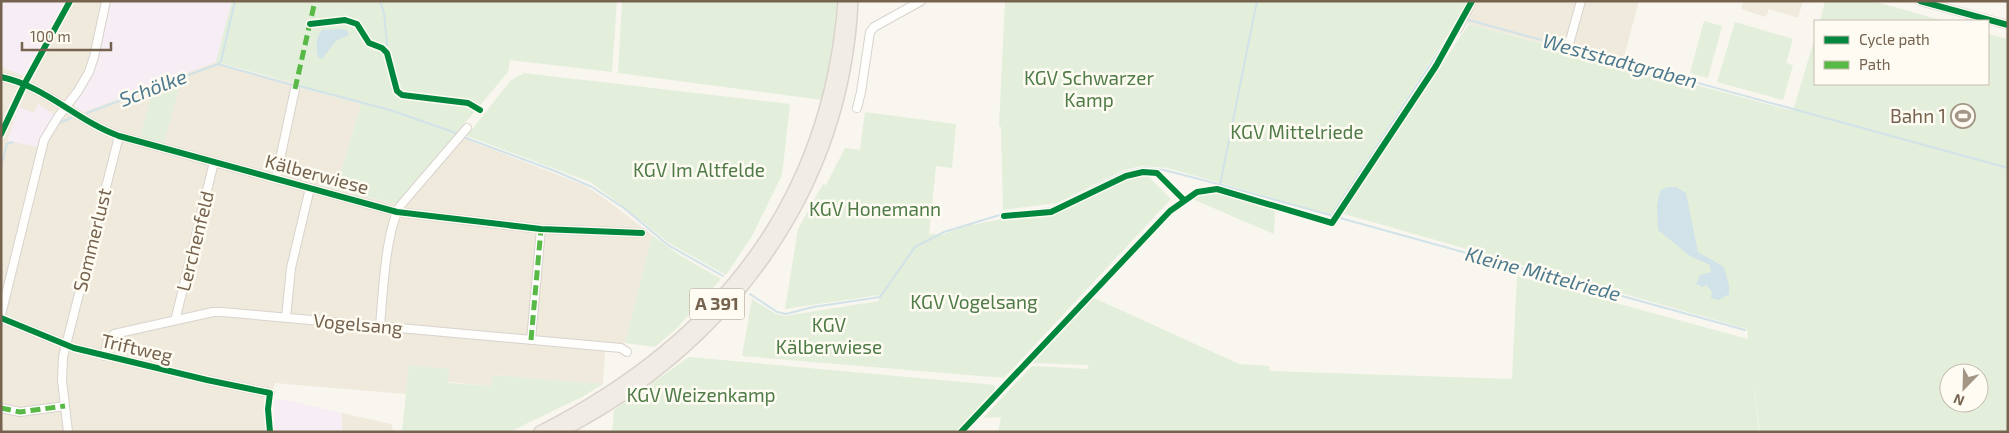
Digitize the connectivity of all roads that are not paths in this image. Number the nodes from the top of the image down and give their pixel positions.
1 (106, 1) edge
2 (844, 1) edge
3 (852, 1) edge
4 (921, 1) edge
5 (1472, 1) edge
6 (1581, 1) edge
7 (1920, 1) edge
8 (2008, 25) edge
9 (1458, 29) dead end
10 (1569, 44) dead end
11 (1, 77) edge
12 (295, 89) dead end
13 (834, 96) junction
14 (65, 107) junction
15 (857, 108) dead end
16 (828, 116) junction
17 (467, 128) dead end
18 (119, 136) junction
19 (214, 162) junction
20 (276, 178) junction
21 (310, 188) junction
22 (397, 212) junction
23 (541, 229) junction
24 (642, 233) dead end
25 (1, 317) edge
26 (286, 318) junction
27 (177, 320) junction
28 (380, 326) junction
29 (531, 340) junction
30 (66, 345) junction
31 (627, 352) dead end
32 (104, 356) junction
33 (270, 393) dead end
34 (65, 406) junction
35 (1, 408) edge
36 (68, 432) edge
37 (540, 432) edge
38 (560, 432) edge

1 - 14 street
2 - 13 highway, A 391
3 - 13 highway, A 391
4 - 15 street
5 - 9 street
6 - 10 street
7 - 8 street
11 - 14 street, Kälberwiese
12 - 20 street, Kälberwiese
13 - 16 highway, A 391
14 - 18 street, Kälberwiese
14 - 25 street
16 - 37 highway, A 391
16 - 38 highway, A 391
17 - 22 street
18 - 19 street, Kälberwiese
18 - 30 street, Sommerlust
19 - 20 street, Kälberwiese
19 - 27 street, Lerchenfeld
20 - 21 street, Kälberwiese
21 - 22 street, Kälberwiese
21 - 26 street
22 - 23 street, Kälberwiese
22 - 28 street
23 - 24 street, Kälberwiese
23 - 29 street
25 - 30 street, Triftweg
26 - 27 street, Vogelsang
26 - 28 street, Vogelsang
27 - 32 street, Vogelsang
28 - 29 street, Vogelsang
29 - 31 street, Vogelsang
30 - 32 street, Triftweg
30 - 34 street, Sommerlust
32 - 33 street, Triftweg
34 - 35 street
34 - 36 street, Sommerlust

